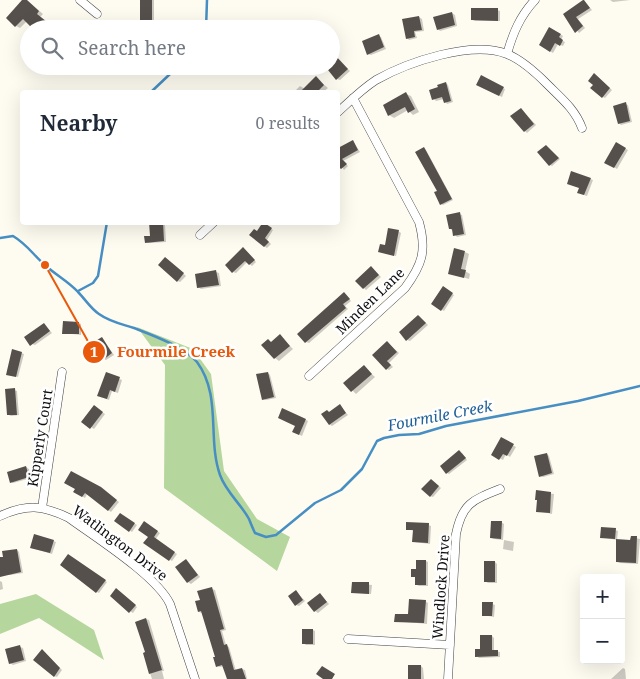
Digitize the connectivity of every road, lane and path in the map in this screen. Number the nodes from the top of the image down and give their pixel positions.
1 (80, 0) edge
2 (535, 0) edge
3 (97, 14) dead end
4 (507, 54) junction
5 (353, 98) junction
6 (340, 110) edge
7 (582, 128) dead end
8 (211, 225) edge
9 (200, 236) dead end
10 (62, 372) dead end
11 (309, 376) dead end
12 (500, 489) dead end
13 (42, 508) junction
14 (0, 516) edge
15 (348, 639) dead end
16 (450, 645) junction
17 (195, 679) edge
18 (448, 679) edge

1 - 3 street
2 - 4 street
4 - 5 street
4 - 7 street
5 - 6 street
5 - 11 street, Minden Lane
8 - 9 street
10 - 13 street, Kipperly Court
12 - 16 street, Windlock Drive
13 - 14 street, Watlington Drive
13 - 17 street, Watlington Drive
15 - 16 street
16 - 18 street, Windlock Drive

